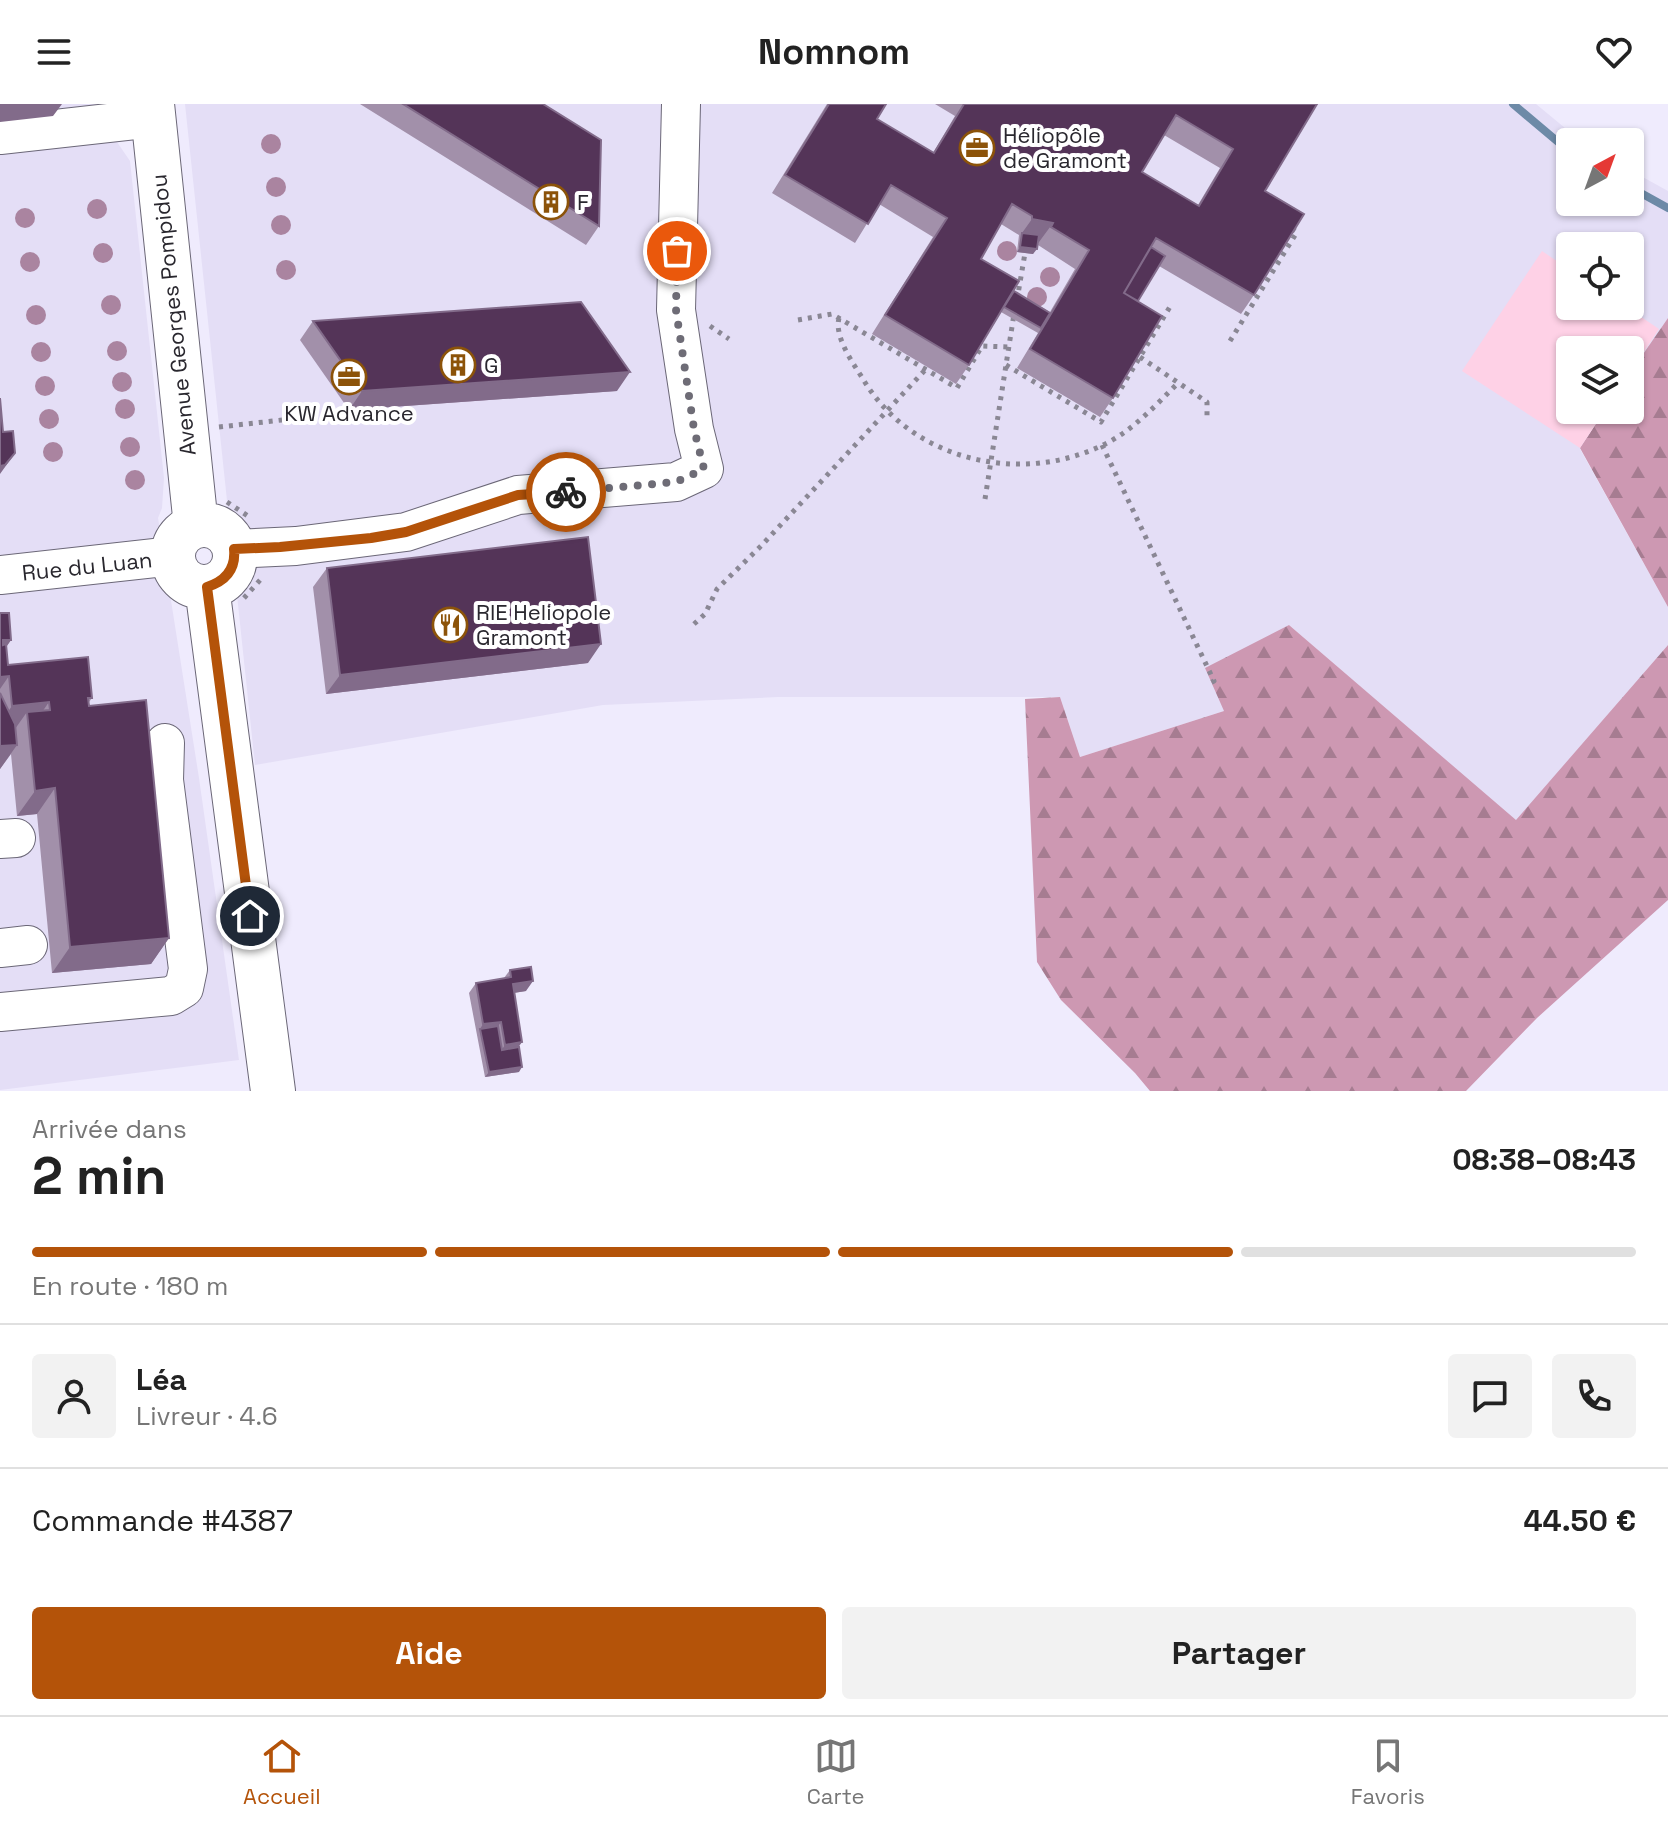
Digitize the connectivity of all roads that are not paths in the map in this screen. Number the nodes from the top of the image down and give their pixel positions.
1 (681, 104) edge
2 (152, 111) edge
3 (0, 135) edge
4 (198, 527) junction
5 (251, 548) junction
6 (1, 568) edge
7 (223, 595) junction
8 (165, 743) dead end
9 (0, 1012) edge
10 (273, 1091) edge

1 - 5 street
2 - 3 street
2 - 4 main road, Avenue Georges Pompidou
4 - 5 main road
4 - 6 street, Rue du Luan
4 - 7 main road
5 - 7 main road
7 - 10 main road
8 - 9 street

